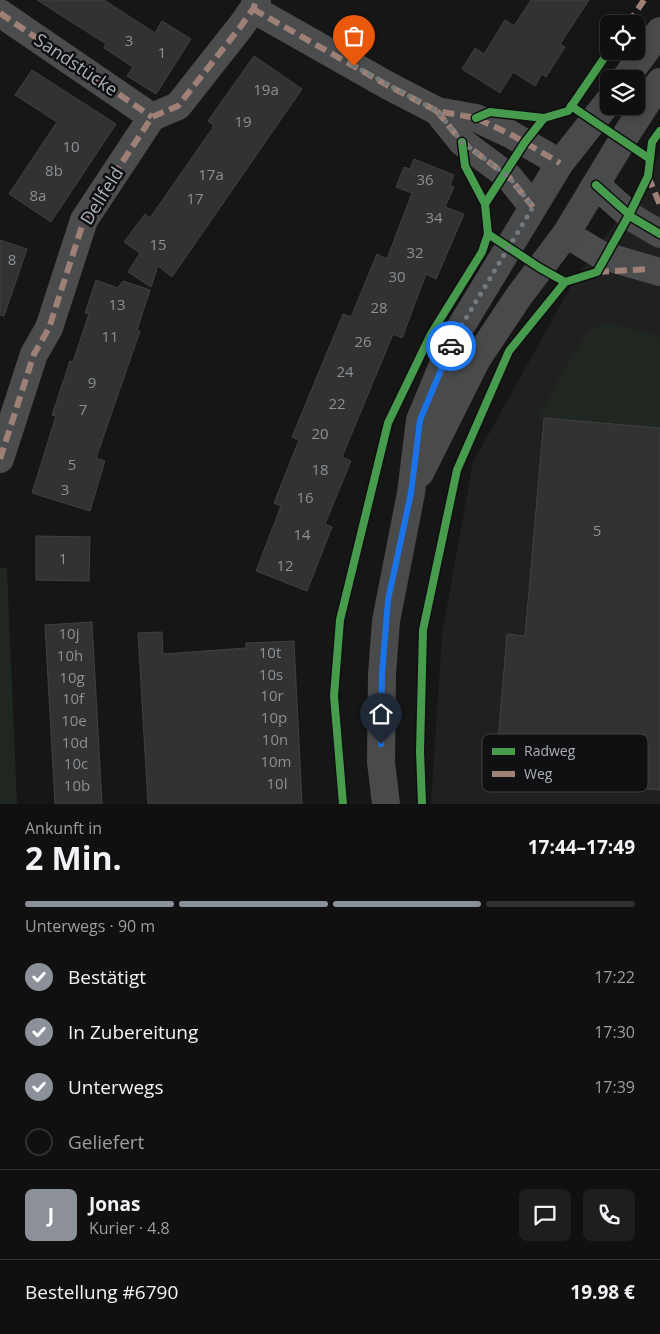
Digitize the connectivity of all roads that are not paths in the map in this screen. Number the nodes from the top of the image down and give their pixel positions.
1 (255, 4) edge
2 (0, 13) edge
3 (660, 32) edge
4 (632, 70) edge
5 (660, 82) edge
6 (437, 111) junction
7 (600, 112) edge
8 (152, 117) junction
9 (560, 163) junction
10 (596, 185) junction
11 (533, 207) junction
12 (566, 234) junction
13 (660, 234) edge
14 (660, 272) edge
15 (0, 459) edge
16 (411, 493) junction
17 (386, 804) edge

1 - 6 street
1 - 8 street
2 - 8 street, Sandstücke
3 - 4 street
5 - 10 street
6 - 9 street
6 - 11 street
7 - 9 street
8 - 15 street, Dellfeld
9 - 10 street
9 - 11 street
10 - 12 street
10 - 13 street
11 - 12 street
11 - 16 street
12 - 14 street
12 - 16 street
16 - 17 street

